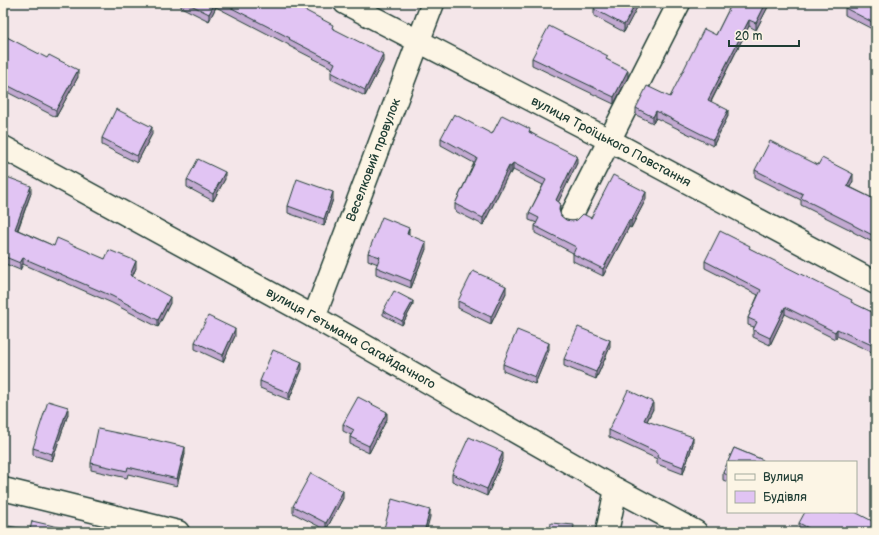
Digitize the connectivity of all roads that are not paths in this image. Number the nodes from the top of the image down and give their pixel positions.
1 (345, 3) edge
2 (433, 3) edge
3 (679, 3) edge
4 (419, 42) junction
5 (609, 140) junction
6 (3, 148) edge
7 (571, 216) dead end
8 (876, 283) edge
9 (314, 317) junction
10 (3, 489) edge
11 (616, 489) junction
12 (178, 532) edge
13 (607, 532) edge
14 (696, 532) edge

1 - 4 street, вулиця Троїцького Повстання
2 - 4 street, Веселковий провулок
3 - 5 street
4 - 5 street, вулиця Троїцького Повстання
4 - 9 street, Веселковий провулок
5 - 7 street
5 - 8 street, вулиця Троїцького Повстання
6 - 9 street, вулиця Гетьмана Сагайдачного
9 - 11 street, вулиця Гетьмана Сагайдачного
10 - 12 street
11 - 13 street
11 - 14 street, вулиця Гетьмана Сагайдачного

